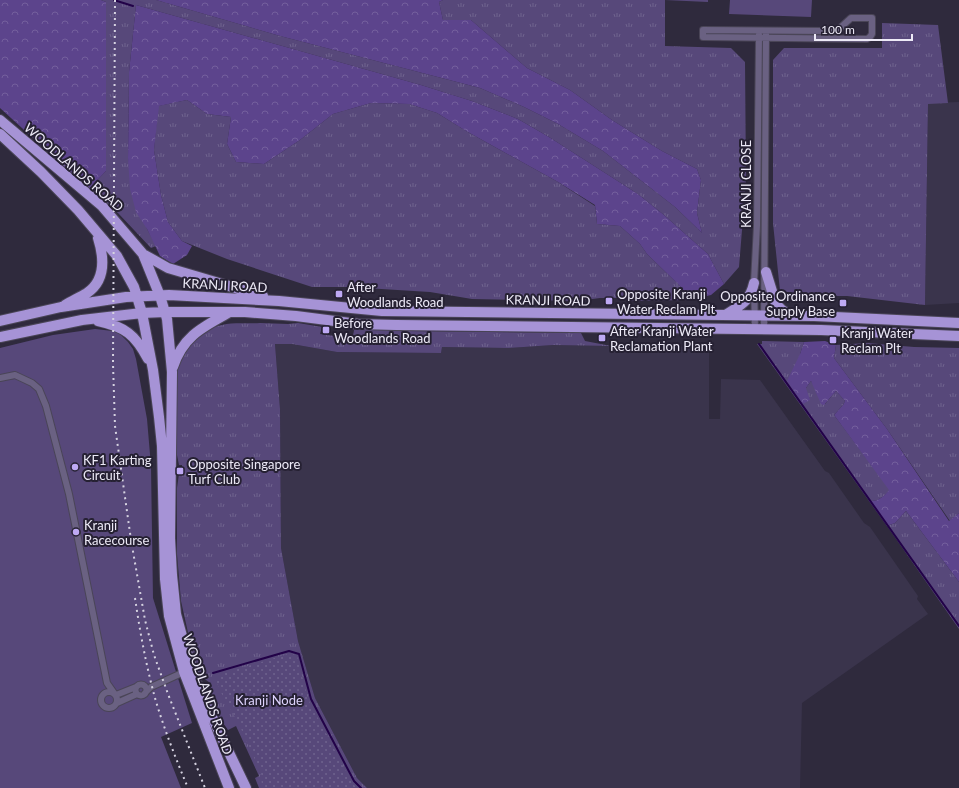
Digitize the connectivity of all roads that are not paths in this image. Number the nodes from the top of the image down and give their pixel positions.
1 (760, 30) junction
2 (766, 31) junction
3 (759, 38) junction
4 (766, 38) junction
5 (0, 120) edge
6 (0, 134) edge
7 (96, 233) junction
8 (143, 254) junction
9 (766, 272) junction
10 (754, 283) junction
11 (160, 296) junction
12 (137, 297) junction
13 (279, 301) junction
14 (62, 307) junction
15 (165, 312) junction
16 (230, 312) junction
17 (142, 313) junction
18 (726, 314) junction
19 (760, 315) junction
20 (791, 316) junction
21 (82, 320) junction
22 (911, 320) junction
23 (0, 321) edge
24 (959, 323) edge
25 (760, 329) junction
26 (914, 335) junction
27 (959, 336) edge
28 (0, 338) edge
29 (153, 370) junction
30 (172, 372) junction
31 (0, 378) edge
32 (184, 672) junction
33 (107, 683) junction
34 (144, 685) junction
35 (150, 687) junction
36 (136, 691) junction
37 (103, 694) junction
38 (115, 694) junction
39 (145, 694) junction
40 (117, 703) junction
41 (229, 788) edge
42 (246, 788) edge

1 - 2 street
1 - 3 street, KRANJI CLOSE
1 - 3 street
2 - 4 street, KRANJI CLOSE
2 - 4 street
3 - 4 street
3 - 10 street, KRANJI CLOSE
4 - 9 street, KRANJI CLOSE
5 - 8 main road, WOODLANDS ROAD
6 - 7 main road, WOODLANDS ROAD
7 - 12 main road, WOODLANDS ROAD
7 - 14 main road
8 - 11 main road, WOODLANDS ROAD
8 - 13 main road
9 - 19 street, KRANJI CLOSE
9 - 20 main road
10 - 18 main road
10 - 19 street, KRANJI CLOSE
11 - 12 main road, KRANJI ROAD
11 - 13 main road, KRANJI ROAD
11 - 15 main road, WOODLANDS ROAD
12 - 14 main road, KRANJI ROAD
12 - 17 main road, WOODLANDS ROAD
13 - 18 main road, KRANJI ROAD
14 - 23 main road
15 - 16 main road, KRANJI ROAD
15 - 17 main road, KRANJI ROAD
15 - 30 main road, WOODLANDS ROAD
16 - 25 main road, KRANJI ROAD
16 - 30 main road
17 - 21 main road, KRANJI ROAD
17 - 29 main road, WOODLANDS ROAD
18 - 19 main road, KRANJI ROAD
19 - 20 main road, KRANJI ROAD
19 - 25 street, KRANJI CLOSE
19 - 25 street, KRANJI CLOSE
20 - 22 main road, KRANJI ROAD
21 - 28 main road
21 - 29 main road
22 - 24 main road, KRANJI ROAD
22 - 26 main road
25 - 26 main road, KRANJI ROAD
26 - 27 main road, KRANJI ROAD
29 - 32 main road, WOODLANDS ROAD
30 - 42 main road, WOODLANDS ROAD
31 - 33 street
32 - 35 street
32 - 41 main road, WOODLANDS ROAD
33 - 37 street
33 - 38 street
34 - 35 street
34 - 36 street
34 - 39 street
35 - 39 street
36 - 38 street
36 - 39 street
36 - 40 street
37 - 38 street
37 - 40 street
38 - 40 street

